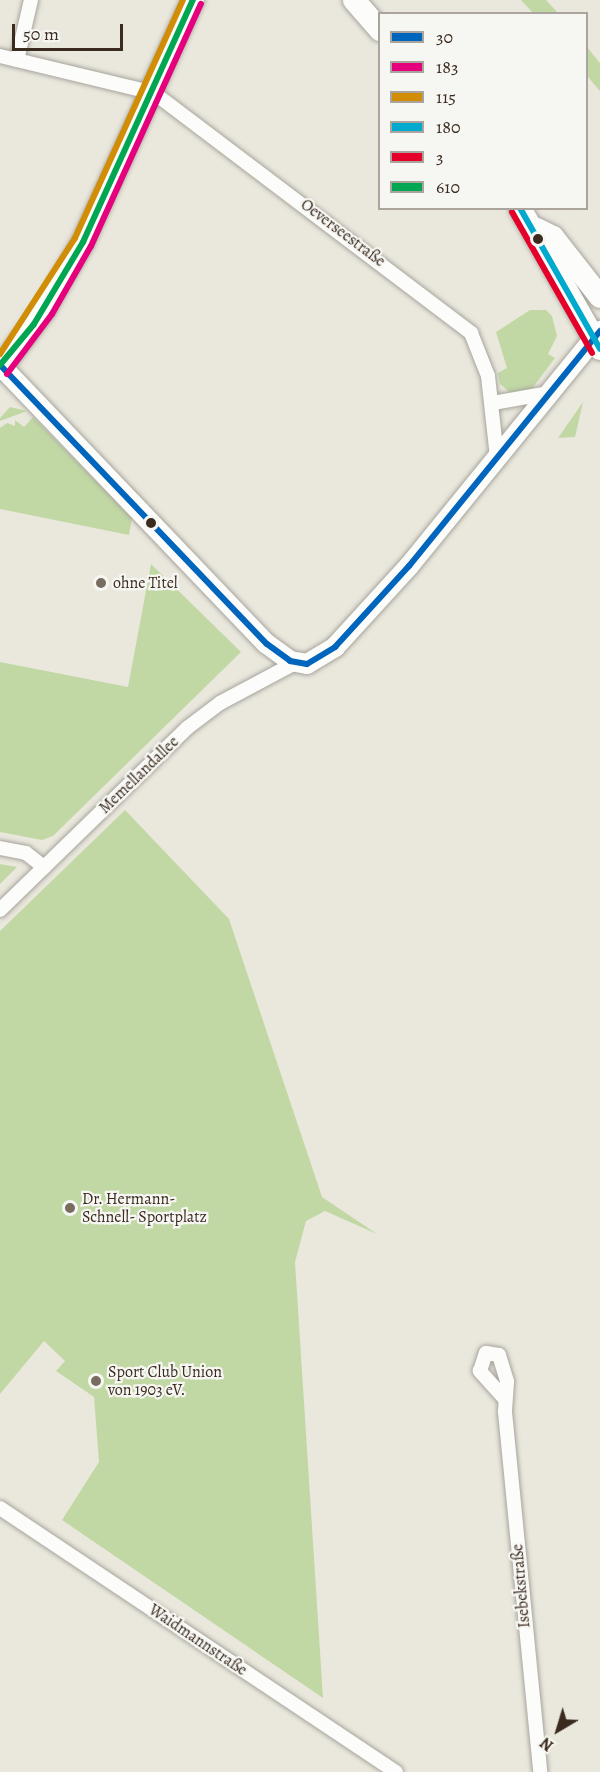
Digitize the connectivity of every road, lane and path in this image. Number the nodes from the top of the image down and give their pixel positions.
1 (31, 0) edge
2 (193, 0) edge
3 (354, 0) edge
4 (378, 28) edge
5 (0, 56) edge
6 (17, 60) junction
7 (154, 93) junction
8 (522, 210) edge
9 (537, 230) junction
10 (600, 297) edge
11 (598, 340) edge
12 (1, 367) edge
13 (551, 392) junction
14 (493, 402) junction
15 (495, 466) junction
16 (295, 663) junction
17 (0, 848) edge
18 (44, 867) junction
19 (0, 910) edge
20 (505, 1399) dead end
21 (0, 1508) edge
22 (396, 1772) edge
23 (540, 1772) edge

1 - 6 street
2 - 7 main road
3 - 4 main road
5 - 6 street
6 - 7 street
7 - 12 main road
7 - 14 street, Oeverseestraße
8 - 9 main road
9 - 10 main road
9 - 11 main road
11 - 13 street
12 - 16 street
13 - 14 street
13 - 15 street
14 - 15 street, Oeverseestraße
15 - 16 street
16 - 18 street, Memellandallee
17 - 18 street
18 - 19 street, Memellandallee
20 - 23 street, Isebekstraße
21 - 22 street, Waidmannstraße

